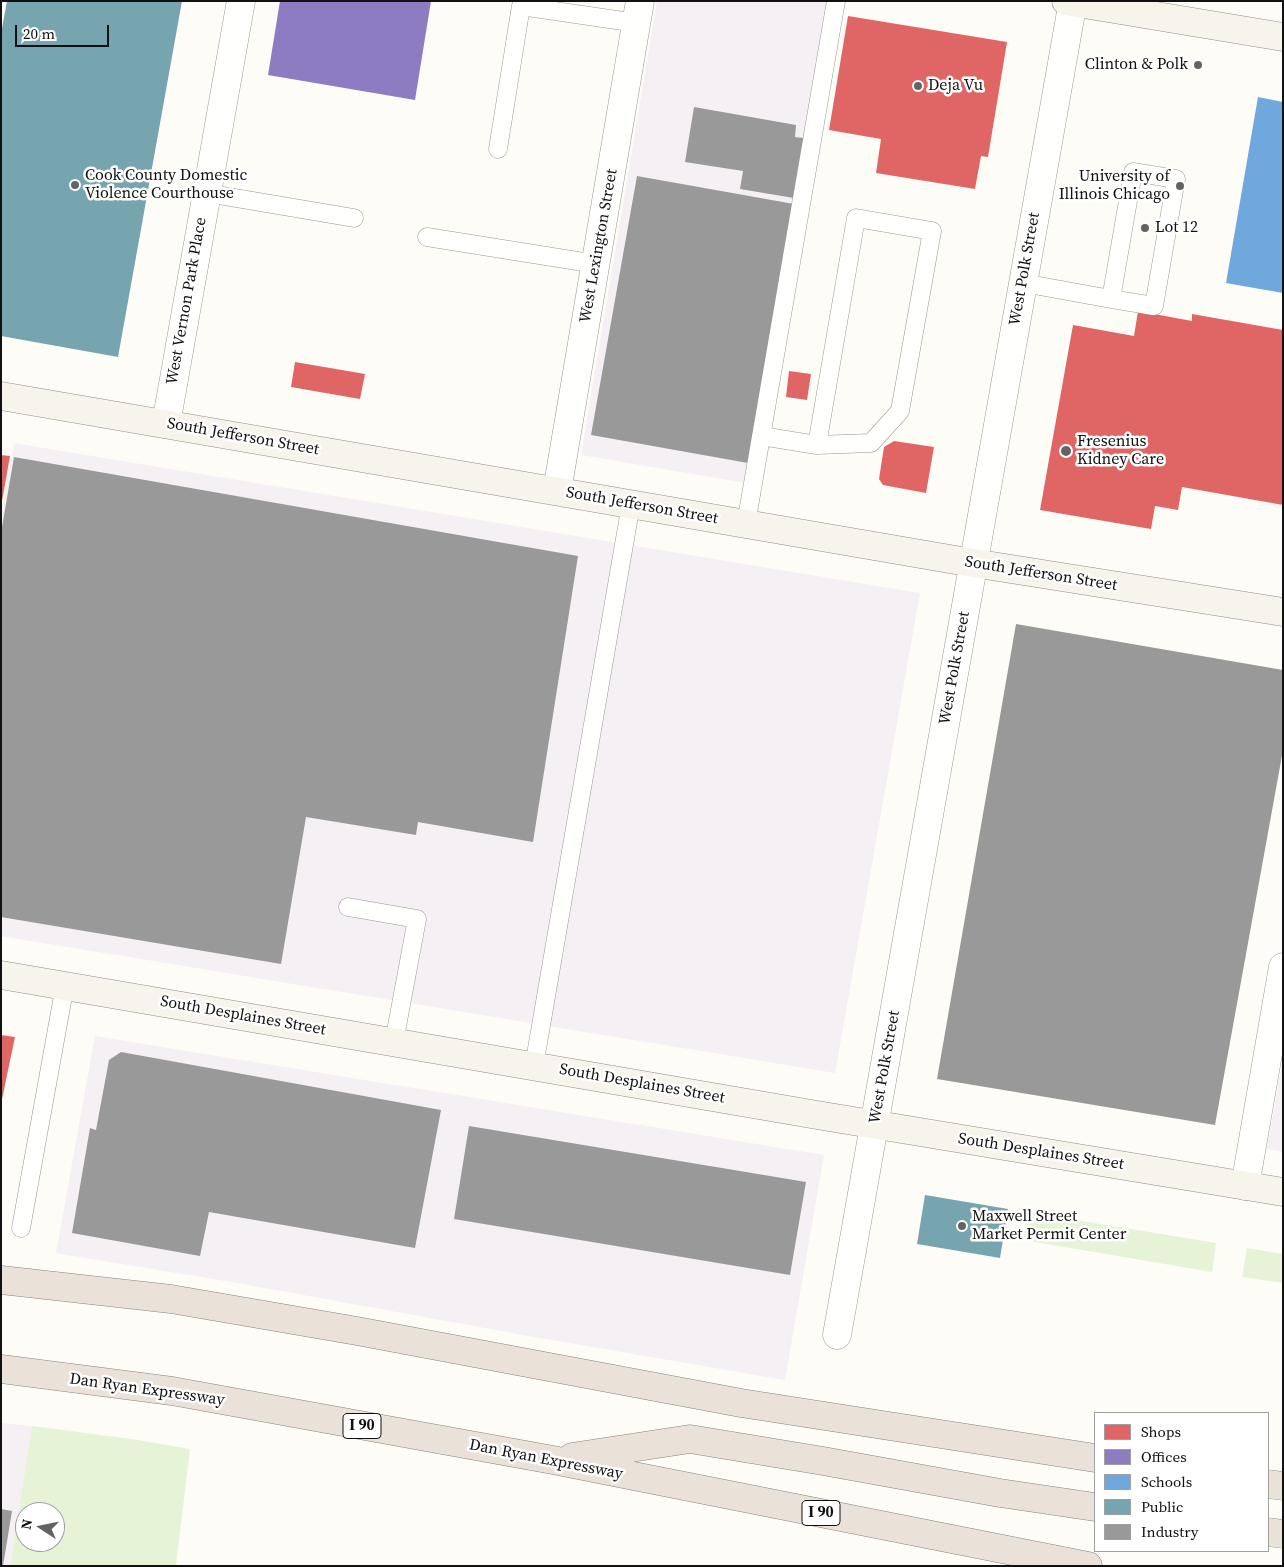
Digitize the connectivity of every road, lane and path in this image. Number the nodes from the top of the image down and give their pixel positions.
1 (241, 1) edge
2 (836, 1) edge
3 (1071, 2) edge
4 (638, 12) edge
5 (1283, 37) edge
6 (498, 149) dead end
7 (206, 193) junction
8 (354, 218) dead end
9 (427, 237) dead end
10 (596, 264) junction
11 (1023, 283) junction
12 (1111, 298) junction
13 (1, 396) edge
14 (166, 424) junction
15 (761, 436) junction
16 (816, 445) junction
17 (557, 491) junction
18 (631, 504) junction
19 (746, 524) junction
20 (973, 563) junction
21 (1283, 612) edge
22 (348, 907) dead end
23 (1283, 967) edge
24 (1, 975) edge
25 (65, 985) junction
26 (394, 1042) junction
27 (534, 1066) junction
28 (874, 1124) junction
29 (1245, 1186) junction
30 (1283, 1192) edge
31 (21, 1228) dead end
32 (7, 1280) edge
33 (837, 1335) dead end
34 (6, 1367) edge
35 (1094, 1458) edge
36 (553, 1460) junction
37 (1269, 1484) edge
38 (1283, 1486) edge
39 (1094, 1507) edge
40 (1269, 1532) edge
41 (1283, 1534) edge
42 (1088, 1566) edge

1 - 7 street, West Vernon Park Place
2 - 15 lane
3 - 5 main road
3 - 11 street, West Polk Street
4 - 6 lane
4 - 10 street, West Lexington Street
7 - 8 lane
7 - 14 street, West Vernon Park Place
9 - 10 lane
10 - 17 street, West Lexington Street
11 - 12 lane
11 - 20 street, West Polk Street
12 - 12 lane
13 - 14 main road, South Jefferson Street
14 - 17 main road, South Jefferson Street
15 - 16 lane
15 - 19 lane
16 - 16 lane
17 - 18 main road, South Jefferson Street
18 - 19 main road, South Jefferson Street
18 - 27 lane
19 - 20 main road, South Jefferson Street
20 - 21 main road, South Jefferson Street
20 - 28 street, West Polk Street
22 - 26 lane
23 - 29 street
24 - 25 main road, South Desplaines Street
25 - 26 main road, South Desplaines Street
25 - 31 lane
26 - 27 main road, South Desplaines Street
27 - 28 main road, South Desplaines Street
28 - 29 main road, South Desplaines Street
28 - 33 street, West Polk Street
29 - 30 main road, South Desplaines Street
32 - 35 highway
34 - 36 highway, Dan Ryan Expressway / I 90
36 - 39 highway
36 - 42 highway, Dan Ryan Expressway / I 90
37 - 38 highway
40 - 41 highway

